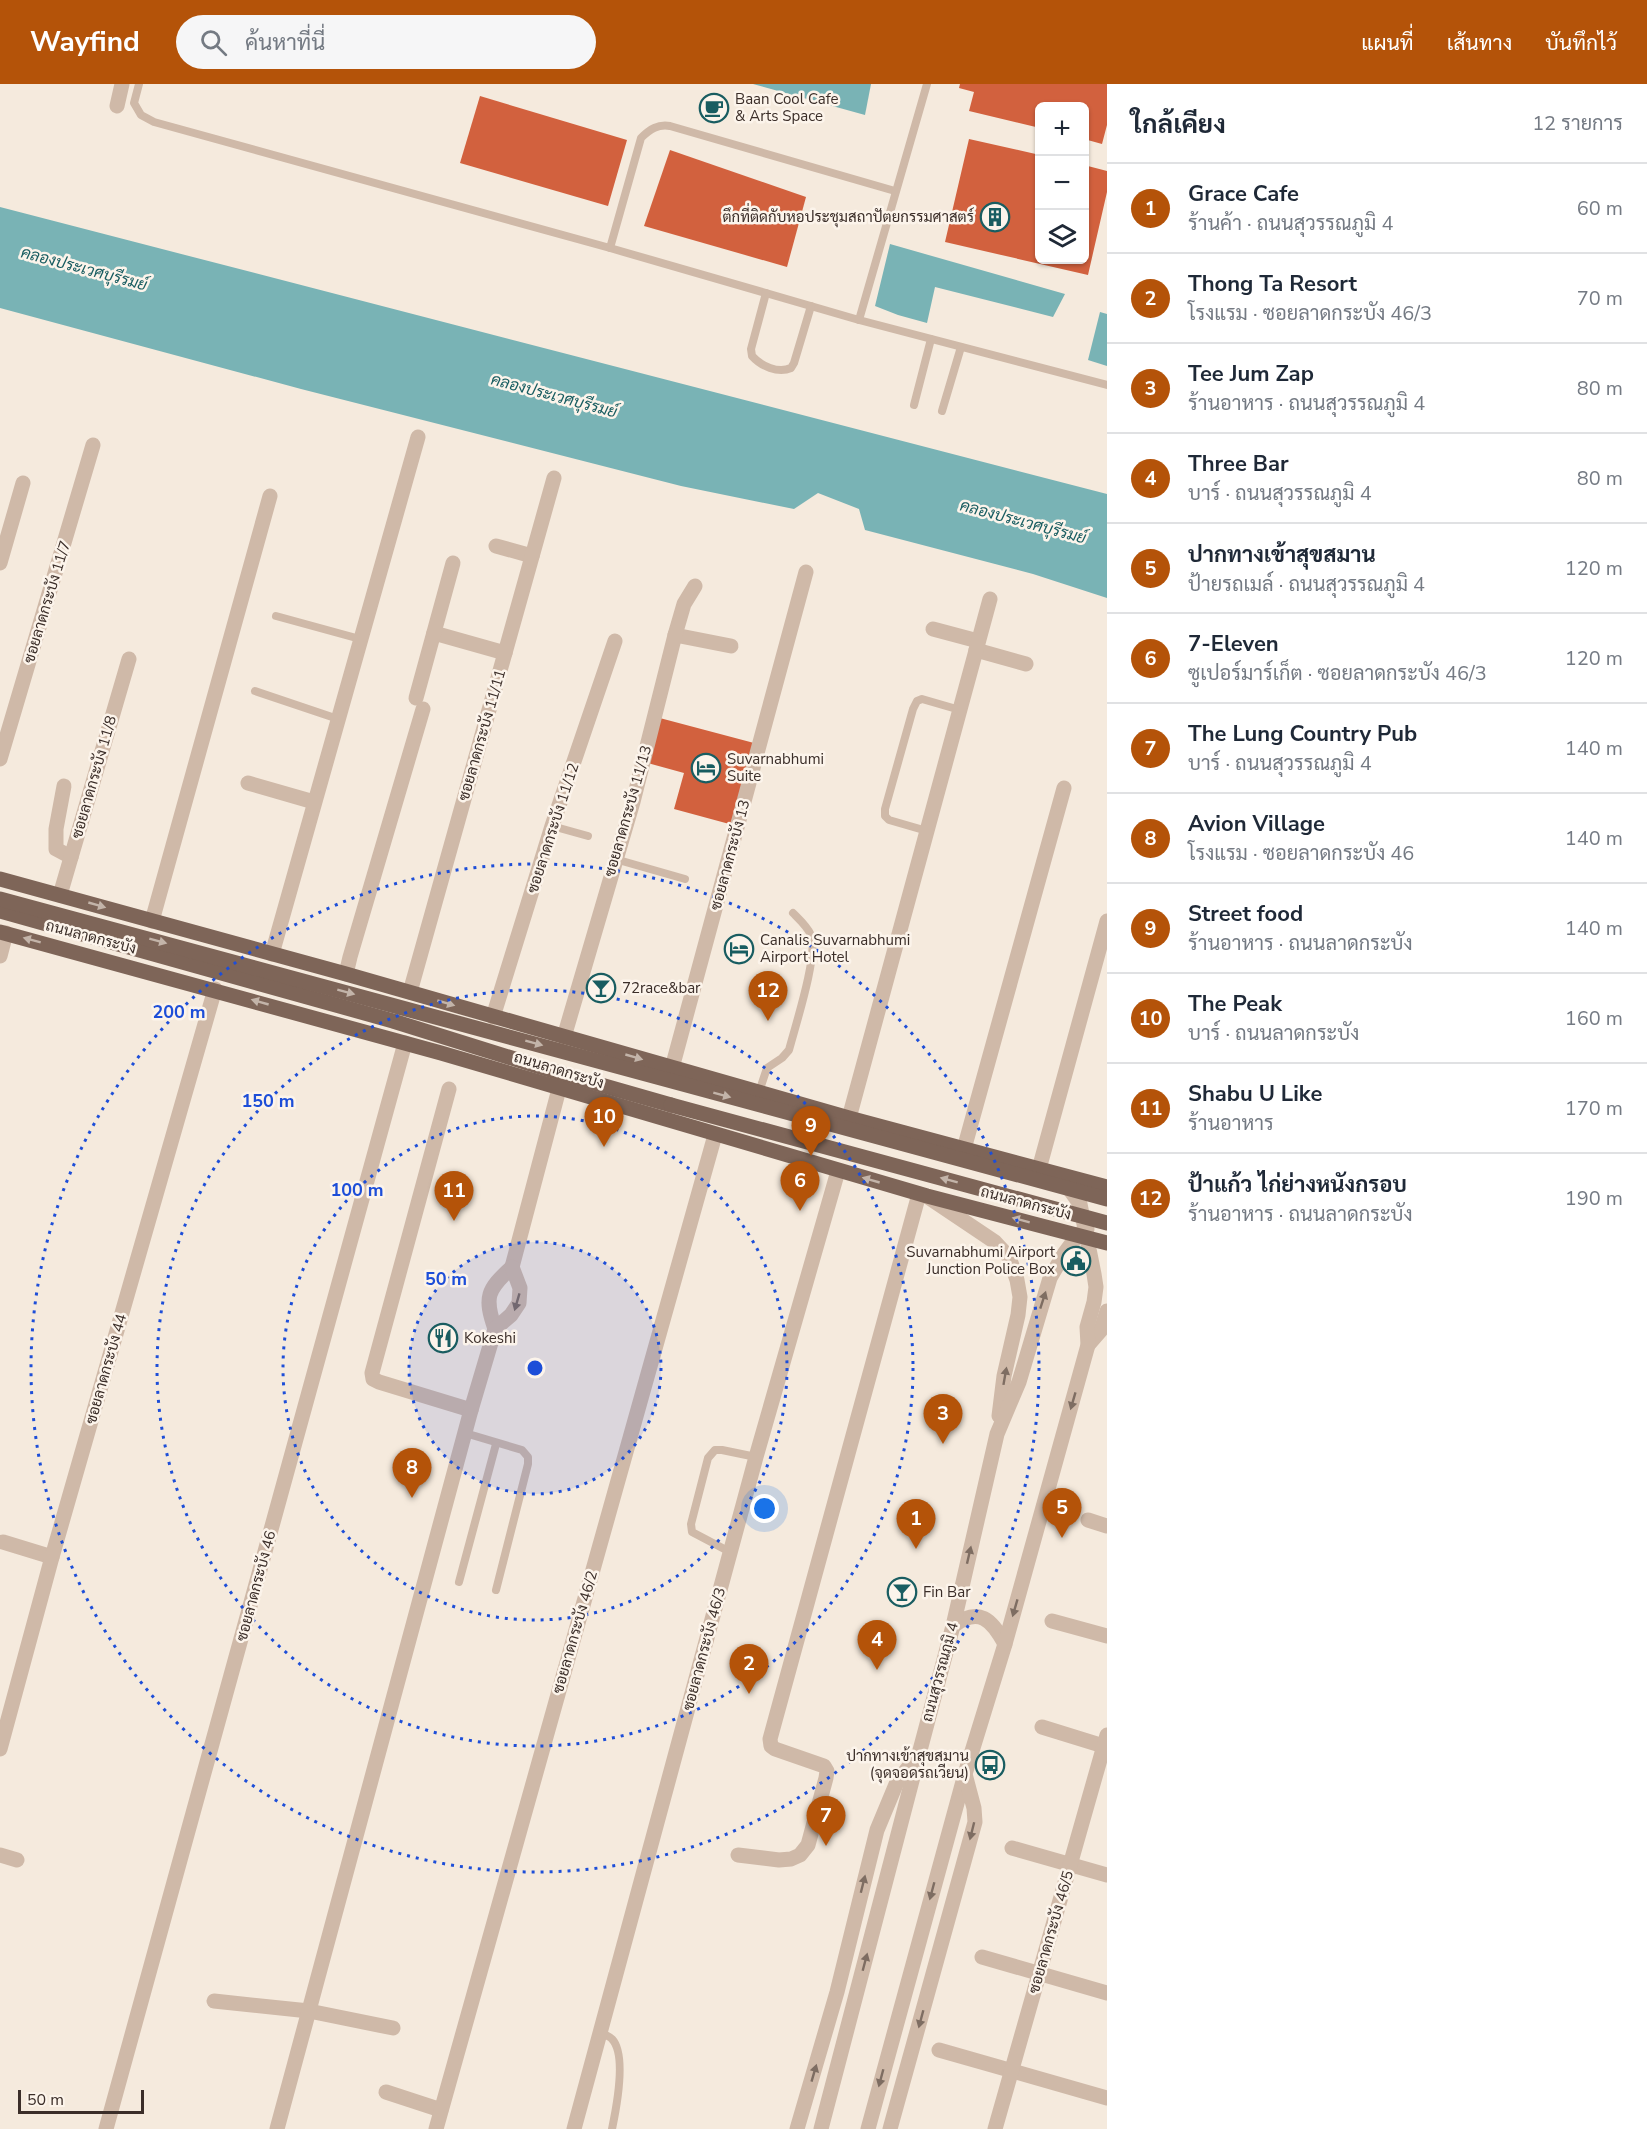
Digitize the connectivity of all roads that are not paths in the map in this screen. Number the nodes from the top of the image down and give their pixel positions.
1 (122, 84) edge
2 (139, 84) edge
3 (927, 84) edge
4 (117, 106) dead end
5 (896, 191) junction
6 (610, 248) junction
7 (766, 293) junction
8 (811, 306) junction
9 (859, 320) junction
10 (931, 339) junction
11 (961, 347) junction
12 (1107, 385) edge
13 (914, 405) dead end
14 (942, 411) dead end
15 (418, 437) dead end
16 (93, 445) dead end
17 (554, 478) dead end
18 (23, 483) dead end
19 (270, 496) dead end
20 (496, 546) dead end
21 (532, 556) junction
22 (0, 563) edge
23 (453, 563) dead end
24 (806, 572) dead end
25 (695, 586) dead end
26 (990, 599) dead end
27 (276, 616) dead end
28 (933, 628) dead end
29 (435, 633) junction
30 (675, 635) junction
31 (360, 639) junction
32 (615, 640) dead end
33 (730, 645) dead end
34 (977, 646) junction
35 (505, 653) junction
36 (129, 659) dead end
37 (1026, 664) dead end
38 (255, 691) dead end
39 (960, 710) junction
40 (338, 719) junction
41 (0, 759) edge
42 (248, 783) dead end
43 (64, 786) dead end
44 (1064, 788) dead end
45 (314, 802) junction
46 (552, 826) junction
47 (927, 831) junction
48 (588, 836) dead end
49 (71, 857) junction
50 (615, 859) junction
51 (0, 879) edge
52 (685, 879) dead end
53 (60, 895) junction
54 (0, 899) edge
55 (0, 911) edge
56 (793, 913) dead end
57 (152, 921) junction
58 (1107, 921) edge
59 (3, 932) edge
60 (272, 954) junction
61 (0, 956) edge
62 (346, 974) junction
63 (215, 989) junction
64 (410, 992) junction
65 (493, 1017) junction
66 (564, 1037) junction
67 (405, 1043) junction
68 (672, 1068) junction
69 (449, 1089) dead end
70 (559, 1089) junction
71 (759, 1092) junction
72 (849, 1118) junction
73 (715, 1135) junction
74 (964, 1149) junction
75 (1039, 1169) junction
76 (838, 1171) junction
77 (1059, 1175) junction
78 (1107, 1187) edge
79 (923, 1195) junction
80 (1107, 1199) edge
81 (1107, 1216) edge
82 (1107, 1223) edge
83 (1084, 1234) junction
84 (1107, 1243) edge
85 (512, 1267) junction
86 (1107, 1311) edge
87 (495, 1329) junction
88 (1088, 1345) junction
89 (471, 1410) junction
90 (465, 1433) junction
91 (997, 1434) junction
92 (496, 1444) junction
93 (756, 1457) junction
94 (1088, 1520) dead end
95 (1107, 1526) edge
96 (3, 1542) dead end
97 (730, 1552) junction
98 (52, 1557) junction
99 (459, 1582) dead end
100 (496, 1590) dead end
101 (1053, 1621) dead end
102 (953, 1626) junction
103 (1107, 1636) edge
104 (1005, 1644) junction
105 (1042, 1727) dead end
106 (1106, 1742) edge
107 (0, 1749) edge
108 (919, 1754) junction
109 (965, 1774) junction
110 (1012, 1848) dead end
111 (0, 1855) edge
112 (738, 1856) dead end
113 (17, 1860) dead end
114 (1071, 1865) junction
115 (1107, 1875) edge
116 (982, 1957) dead end
117 (1039, 1974) junction
118 (1107, 1994) edge
119 (214, 2001) dead end
120 (309, 2011) junction
121 (393, 2028) dead end
122 (599, 2032) junction
123 (939, 2050) dead end
124 (1011, 2072) junction
125 (386, 2092) dead end
126 (1107, 2098) edge
127 (441, 2110) junction
128 (106, 2129) edge
129 (277, 2129) edge
130 (436, 2129) edge
131 (574, 2129) edge
132 (612, 2129) edge
133 (797, 2129) edge
134 (821, 2129) edge
135 (868, 2129) edge
136 (890, 2129) edge
137 (995, 2129) edge

1 - 4 street
2 - 6 lane
3 - 5 lane
5 - 6 lane
5 - 9 lane
6 - 7 lane
7 - 8 lane
7 - 8 lane
8 - 9 lane
9 - 10 lane
10 - 11 lane
10 - 13 lane
11 - 12 lane
11 - 14 lane
15 - 31 street
16 - 41 street, ซอยลาดกระบัง 11/7
17 - 21 street, ซอยลาดกระบัง 11/11
18 - 22 street
19 - 57 street
20 - 21 street
21 - 35 street, ซอยลาดกระบัง 11/11
23 - 29 street
24 - 68 street, ซอยลาดกระบัง 13
25 - 30 street, ซอยลาดกระบัง 11/13
26 - 34 street
27 - 31 lane
28 - 34 street
29 - 35 street
29 - 62 street
30 - 33 street
30 - 50 street, ซอยลาดกระบัง 11/13
31 - 40 street
32 - 46 street, ซอยลาดกระบัง 11/12
34 - 37 street
34 - 39 street
35 - 64 street, ซอยลาดกระบัง 11/11
36 - 49 street, ซอยลาดกระบัง 11/8
38 - 40 lane
39 - 47 street
39 - 47 lane
40 - 45 street
42 - 45 street
43 - 49 street
44 - 74 street
45 - 60 street
46 - 48 lane
46 - 65 street, ซอยลาดกระบัง 11/12
47 - 72 street
49 - 53 street, ซอยลาดกระบัง 11/8
50 - 52 lane
50 - 66 street, ซอยลาดกระบัง 11/13
51 - 53 main road, ถนนลาดกระบัง
53 -> 57 main road, ถนนลาดกระบัง
54 -> 80 main road, bridge
82 -> 55 main road, bridge
56 - 71 lane
57 - 60 main road, ถนนลาดกระบัง
58 - 75 street
59 - 61 street
63 -> 59 main road, ถนนลาดกระบัง
60 - 62 main road, ถนนลาดกระบัง
62 - 64 main road, ถนนลาดกระบัง
67 -> 63 main road, ถนนลาดกระบัง
63 - 98 street, ซอยลาดกระบัง 44
64 -> 65 main road, ถนนลาดกระบัง
65 - 66 main road, ถนนลาดกระบัง
66 -> 68 main road, ถนนลาดกระบัง
67 - 70 main road, ถนนลาดกระบัง
67 - 128 street, ซอยลาดกระบัง 46
68 - 71 main road, ถนนลาดกระบัง
69 - 89 street
70 - 73 main road, ถนนลาดกระบัง
70 - 85 street
71 - 72 main road, ถนนลาดกระบัง
72 - 74 main road, ถนนลาดกระบัง
73 - 76 main road, ถนนลาดกระบัง
73 - 127 street, ซอยลาดกระบัง 46/2
74 - 75 main road, ถนนลาดกระบัง
75 - 77 main road, ถนนลาดกระบัง
79 -> 76 main road, ถนนลาดกระบัง
76 - 93 street, ซอยลาดกระบัง 46/3
77 - 78 main road, ถนนลาดกระบัง
77 - 83 street
83 -> 79 main road, ถนนลาดกระบัง
91 -> 79 street
79 - 112 street
81 - 83 street, ถนนสุวรรณภูมิ 4
83 - 84 main road, ถนนลาดกระบัง
83 - 88 street
91 -> 83 street, ถนนสุวรรณภูมิ 4
85 - 87 street
85 -> 87 street
86 - 88 street
87 - 89 street
88 -> 104 street
89 - 90 street
90 - 92 lane
90 - 120 street
102 -> 91 street, ถนนสุวรรณภูมิ 4
92 - 99 lane
92 - 100 lane
93 - 97 street, ซอยลาดกระบัง 46/3
93 - 97 lane
94 - 95 street
96 - 98 street
97 - 122 street, ซอยลาดกระบัง 46/3
98 - 107 street, ซอยลาดกระบัง 44
101 - 103 street
102 - 104 street
102 - 108 street, ถนนสุวรรณภูมิ 4
104 - 109 street
105 - 106 street
106 - 114 street, ซอยลาดกระบัง 46/5
133 -> 108 street
134 -> 108 street, ถนนสุวรรณภูมิ 4
109 -> 135 street
109 -> 136 street
110 - 114 street
111 - 113 street
114 - 115 street
114 - 117 street, ซอยลาดกระบัง 46/5
116 - 117 street
117 - 118 street
117 - 124 street, ซอยลาดกระบัง 46/5
119 - 120 street
120 - 121 street
120 - 129 street
122 - 131 street, ซอยลาดกระบัง 46/3
122 - 132 lane
123 - 124 street
124 - 126 street
124 - 137 street, ซอยลาดกระบัง 46/5
125 - 127 street
127 - 130 street, ซอยลาดกระบัง 46/2

